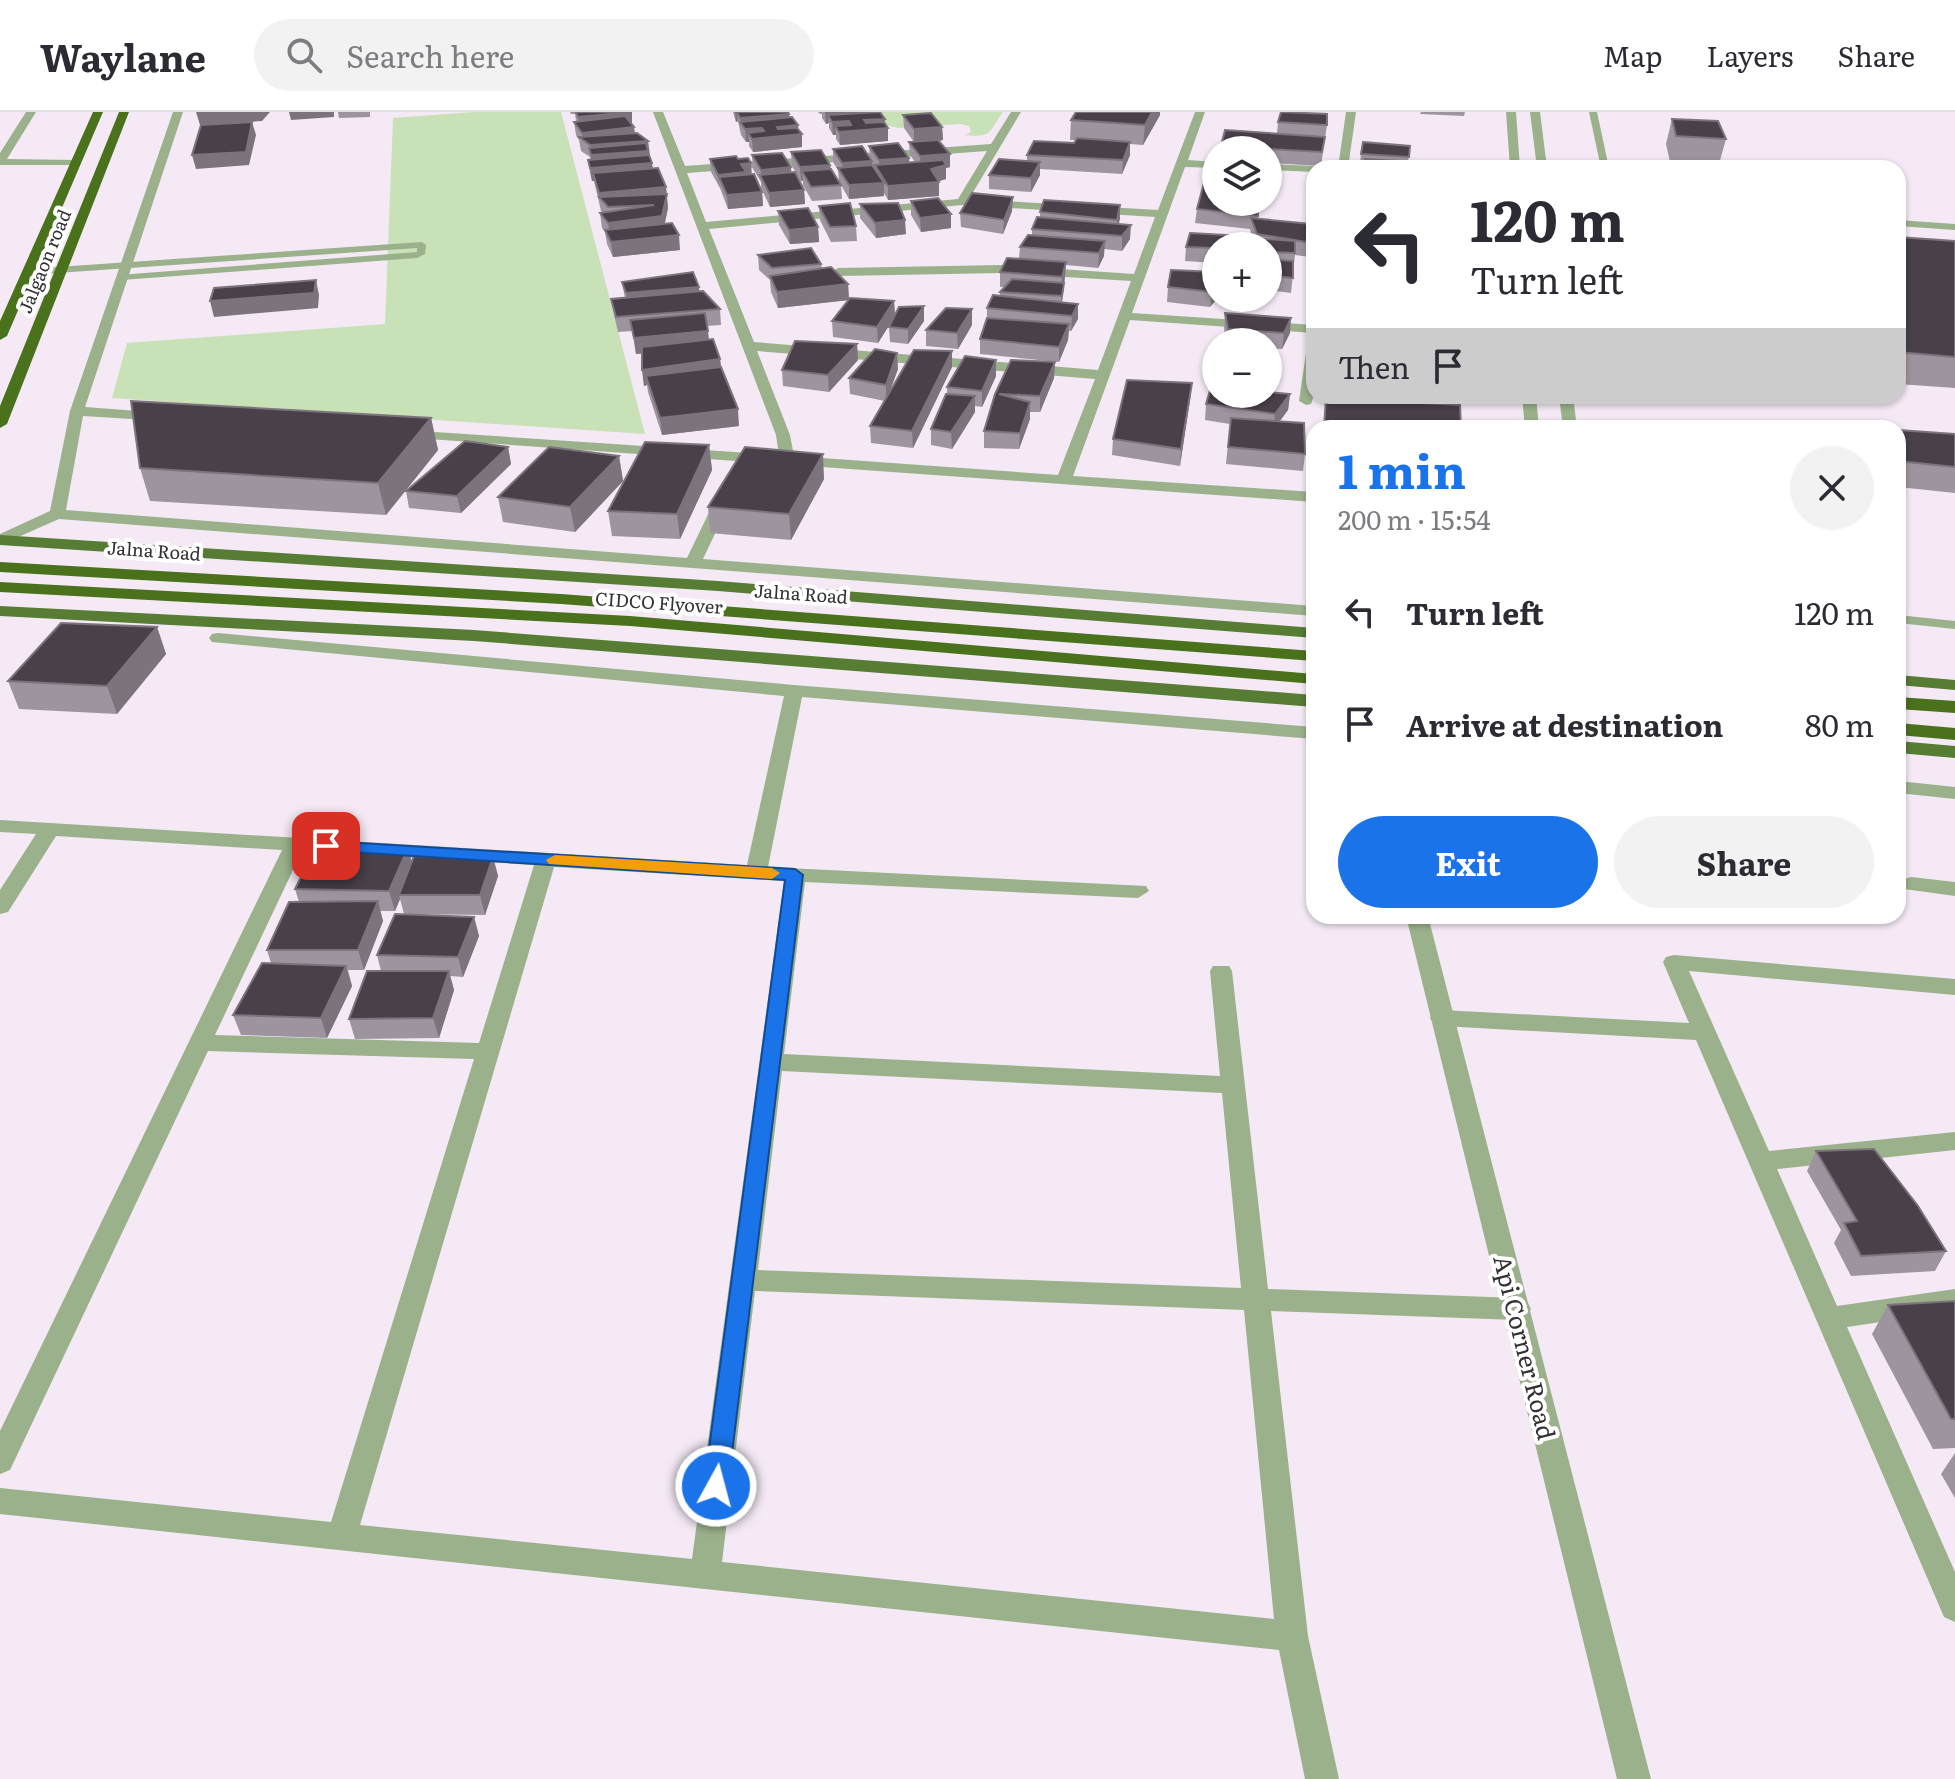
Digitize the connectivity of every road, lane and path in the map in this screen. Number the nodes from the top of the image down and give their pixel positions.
1 (31, 112) edge
2 (98, 112) edge
3 (124, 112) edge
4 (178, 112) edge
5 (658, 112) edge
6 (1016, 112) edge
7 (1200, 112) edge
8 (1351, 112) edge
9 (1511, 112) edge
10 (1535, 112) edge
11 (1593, 112) edge
12 (994, 147) junction
13 (1344, 160) edge
14 (1514, 160) edge
15 (1541, 160) edge
16 (1603, 160) edge
17 (0, 162) edge
18 (1181, 163) junction
19 (1202, 164) edge
20 (73, 166) junction
21 (1282, 168) edge
22 (1306, 169) edge
23 (0, 170) edge
24 (680, 170) junction
25 (962, 202) junction
26 (1906, 213) edge
27 (1162, 214) junction
28 (1955, 216) edge
29 (1906, 224) edge
30 (702, 226) junction
31 (1955, 227) edge
32 (1906, 231) edge
33 (1955, 234) edge
34 (60, 270) junction
35 (125, 271) junction
36 (28, 272) junction
37 (838, 272) edge
38 (1138, 278) junction
39 (1125, 316) junction
40 (1306, 328) edge
41 (0, 336) edge
42 (748, 346) junction
43 (1102, 375) junction
44 (77, 411) junction
45 (172, 418) edge
46 (0, 424) edge
47 (395, 433) edge
48 (787, 461) junction
49 (738, 471) junction
50 (1064, 480) junction
51 (1306, 496) edge
52 (57, 514) junction
53 (0, 540) edge
54 (693, 563) junction
55 (0, 567) edge
56 (0, 587) edge
57 (1306, 610) edge
58 (0, 611) edge
59 (1906, 620) edge
60 (1955, 625) edge
61 (1306, 632) edge
62 (218, 638) dead end
63 (1306, 655) edge
64 (1306, 678) edge
65 (1906, 681) edge
66 (1955, 685) edge
67 (794, 691) junction
68 (1306, 700) edge
69 (1906, 704) edge
70 (1955, 707) edge
71 (1906, 730) edge
72 (1306, 732) edge
73 (1955, 734) edge
74 (1906, 748) edge
75 (1955, 752) edge
76 (1906, 788) edge
77 (1955, 793) edge
78 (0, 826) edge
79 (50, 829) junction
80 (295, 844) junction
81 (546, 859) junction
82 (756, 872) junction
83 (795, 875) junction
84 (1911, 884) dead end
85 (1955, 889) edge
86 (1138, 891) dead end
87 (0, 907) edge
88 (1419, 924) edge
89 (1221, 971) dead end
90 (1955, 987) edge
91 (1442, 1018) junction
92 (1705, 1032) junction
93 (199, 1043) junction
94 (488, 1051) junction
95 (771, 1062) junction
96 (1233, 1085) junction
97 (1955, 1141) edge
98 (1761, 1161) junction
99 (742, 1280) junction
100 (1955, 1300) edge
101 (1256, 1301) junction
102 (1517, 1309) junction
103 (1829, 1318) junction
104 (0, 1461) edge
105 (0, 1501) edge
106 (341, 1537) junction
107 (705, 1575) junction
108 (1955, 1607) edge
109 (1292, 1636) junction
110 (1322, 1779) edge
111 (1634, 1779) edge

1 - 17 street
2 - 20 highway, Jalgaon road
3 - 34 highway, Jalgaon road
4 - 35 street
5 - 24 street
6 - 12 street
7 - 18 street
8 - 13 street
9 - 14 street
10 - 15 street
11 - 16 lane
12 - 24 street
12 - 25 street
17 - 20 street
18 - 19 street
18 - 27 street
20 - 23 street
20 - 36 highway, Jalgaon road
21 - 22 street
24 - 30 street
25 - 27 street
25 - 30 street
26 - 28 lane
27 - 38 street
29 - 31 lane
30 - 42 street
32 - 33 lane
34 - 35 lane
34 - 36 lane
34 - 46 highway, Jalgaon road
35 - 35 lane
35 - 44 street
36 - 41 highway, Jalgaon road
37 - 38 street
38 - 39 street
39 - 40 street
39 - 43 street
42 - 43 street
42 - 48 street
43 - 50 street
44 - 45 street
44 - 52 street
47 - 49 street
48 - 49 street
48 - 50 street
49 - 54 street
50 - 51 street
52 - 53 street
52 - 54 street
53 - 61 main road, Jalna Road
54 - 57 street
55 - 63 highway, CIDCO Flyover
56 - 64 highway, CIDCO Flyover
58 - 68 main road
59 - 60 lane
62 - 67 street
65 - 66 main road
67 - 72 street
67 - 82 street
69 - 70 highway
71 - 73 highway
74 - 75 main road
76 - 77 street
78 - 79 street
79 - 80 street
79 - 87 street
80 - 81 street
80 - 93 street
81 - 82 street
81 - 94 street
82 - 83 street
83 - 86 street
83 - 95 street
84 - 85 street
88 - 91 street, Api Corner Road
89 - 96 street
90 - 92 street
91 - 92 street
91 - 102 street, Api Corner Road
92 - 98 street
93 - 94 street
93 - 104 street
94 - 106 street
95 - 96 street
95 - 99 street
96 - 101 street
97 - 98 street
98 - 103 street
99 - 101 street
99 - 107 street
100 - 103 street
101 - 102 street
101 - 109 street
102 - 111 street, Api Corner Road
103 - 108 street
105 - 106 street
106 - 107 street
107 - 109 street
109 - 110 street

